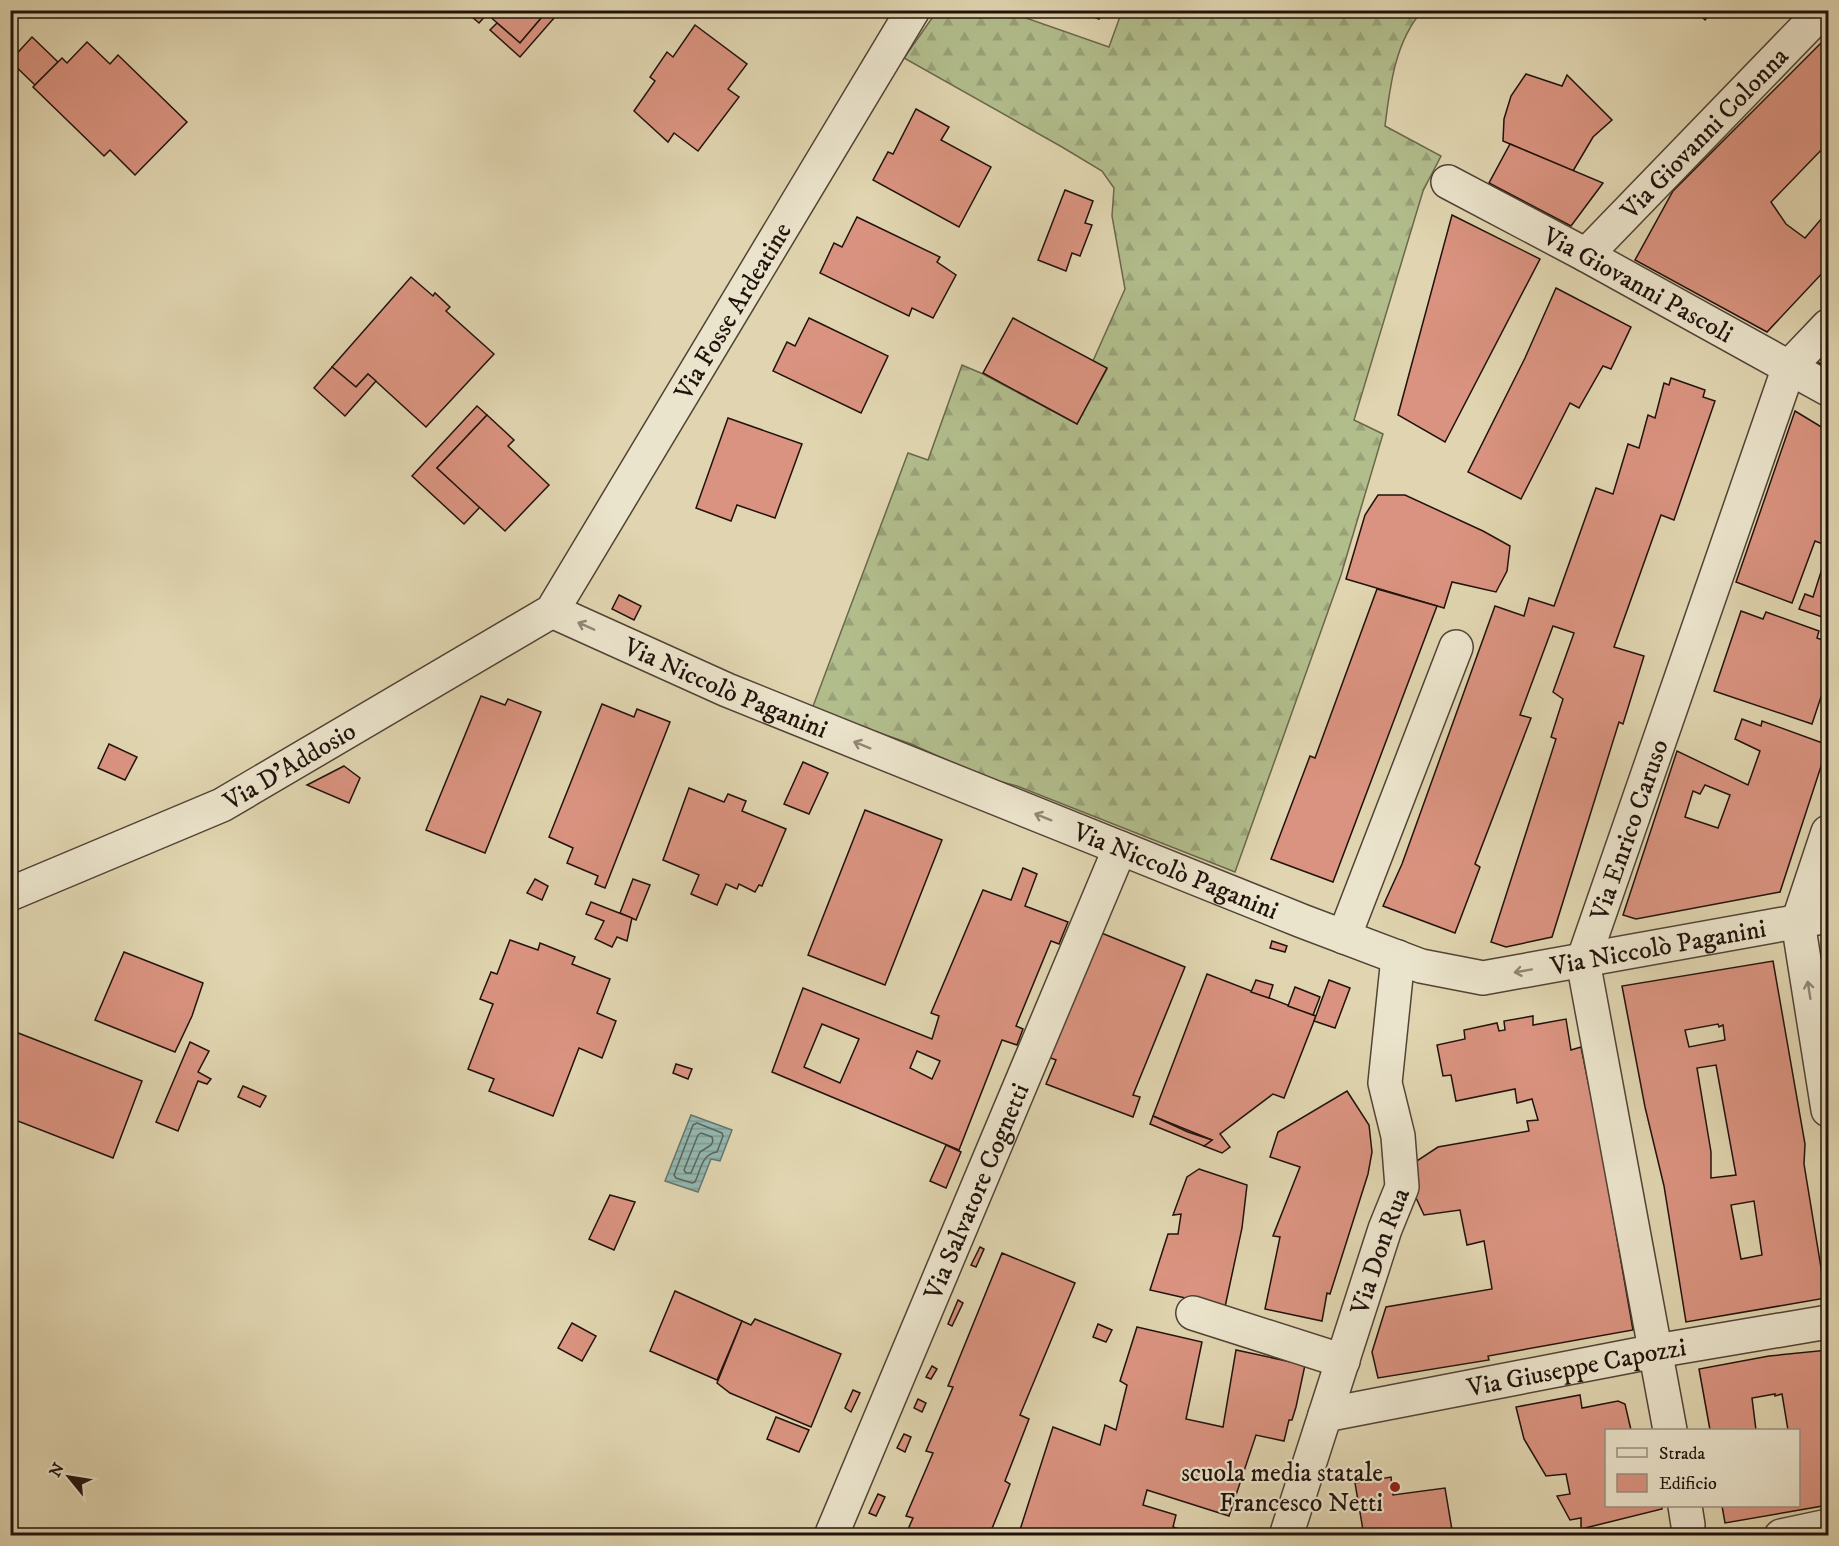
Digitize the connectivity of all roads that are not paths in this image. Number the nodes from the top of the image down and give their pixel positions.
1 (913, 10) edge
2 (1823, 10) edge
3 (1448, 182) dead end
4 (1586, 255) junction
5 (1828, 326) edge
6 (1789, 367) junction
7 (1828, 389) edge
8 (552, 611) junction
9 (1456, 647) dead end
10 (1828, 832) edge
11 (1120, 848) junction
12 (10, 894) edge
13 (1813, 919) edge
14 (1344, 937) junction
15 (1398, 957) junction
16 (1583, 961) junction
17 (1824, 1058) edge
18 (1828, 1110) edge
19 (1193, 1313) dead end
20 (1828, 1322) edge
21 (1656, 1352) junction
22 (1343, 1361) junction
23 (1325, 1415) junction
24 (1670, 1429) edge
25 (1828, 1526) edge
26 (831, 1536) edge
27 (1286, 1536) edge
28 (1781, 1536) edge

1 - 8 street, Via Fosse Ardeatine
2 - 4 street, Via Giovanni Colonna
3 - 4 street, Via Giovanni Pascoli
4 - 6 street, Via Giovanni Pascoli
5 - 6 street, Via Enrico Caruso
6 - 7 street, Via Giovanni Pascoli
6 - 16 street, Via Enrico Caruso
11 -> 8 street, Via Niccolò Paganini
8 - 12 street, Via D'Addosio
9 - 14 street
10 - 13 street
11 - 14 street, Via Niccolò Paganini
11 - 26 street, Via Salvatore Cognetti
13 - 16 street, Via Niccolò Paganini
17 -> 13 street
14 - 15 street, Via Niccolò Paganini
16 -> 15 street, Via Niccolò Paganini
15 - 22 street, Via Don Rua
16 - 21 street, Via Enrico Caruso
17 - 18 street
19 - 22 street
20 - 21 street, Via Giuseppe Capozzi
21 - 23 street, Via Giuseppe Capozzi
21 - 24 street, Via Enrico Caruso
22 - 23 street, Via Don Rua
23 - 27 street, Via Don Rua
25 - 28 street

